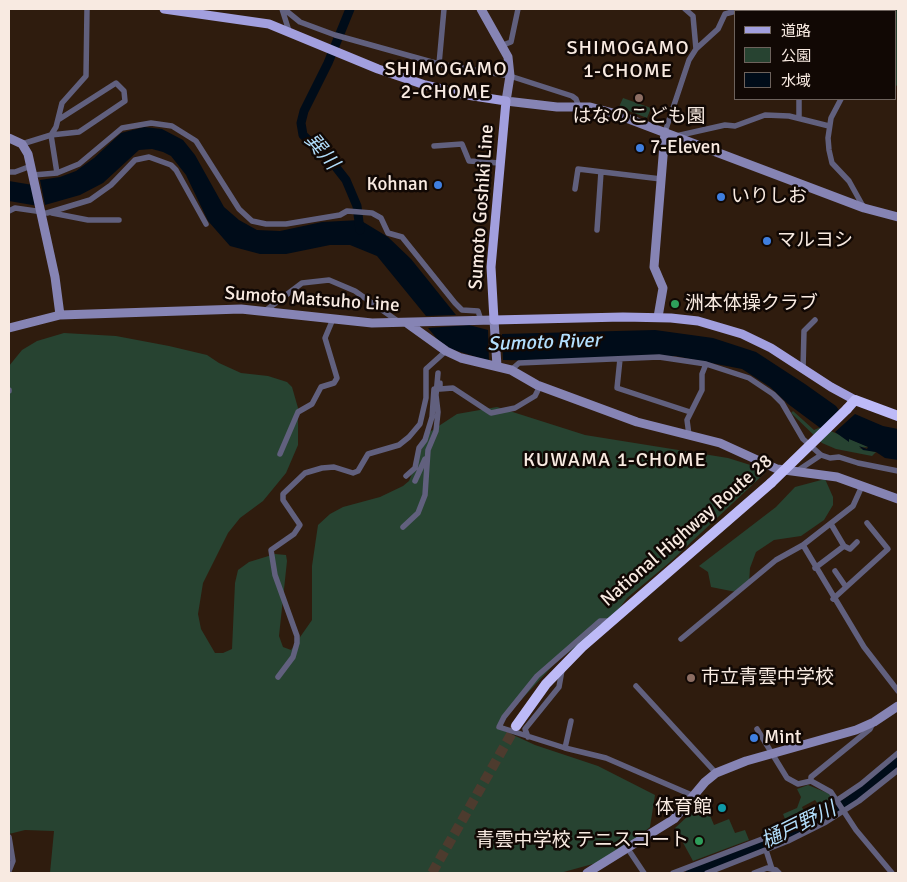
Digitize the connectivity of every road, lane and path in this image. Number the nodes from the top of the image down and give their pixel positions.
1 (86, 9) edge
2 (164, 9) edge
3 (283, 9) edge
4 (444, 9) edge
5 (481, 9) edge
6 (518, 9) edge
7 (685, 9) edge
8 (734, 12) edge
9 (289, 31) junction
10 (503, 45) junction
11 (696, 49) junction
12 (439, 64) junction
13 (510, 76) junction
14 (799, 100) edge
15 (842, 100) edge
16 (506, 101) junction
17 (579, 107) junction
18 (799, 118) junction
19 (58, 120) junction
20 (829, 126) junction
21 (665, 132) junction
22 (51, 135) junction
23 (676, 136) junction
24 (9, 138) edge
25 (22, 144) junction
26 (434, 146) dead end
27 (500, 163) junction
28 (32, 170) junction
29 (9, 172) edge
30 (601, 172) junction
31 (57, 173) junction
32 (661, 180) junction
33 (575, 189) dead end
34 (12, 207) edge
35 (864, 208) junction
36 (42, 210) junction
37 (9, 212) edge
38 (898, 217) edge
39 (119, 220) dead end
40 (206, 224) dead end
41 (597, 230) dead end
42 (265, 311) junction
43 (60, 315) junction
44 (658, 318) junction
45 (333, 319) junction
46 (815, 320) dead end
47 (476, 321) junction
48 (404, 323) junction
49 (494, 324) junction
50 (9, 327) edge
51 (446, 351) junction
52 (438, 359) junction
53 (620, 359) junction
54 (706, 364) junction
55 (496, 365) junction
56 (803, 368) junction
57 (511, 370) junction
58 (437, 372) junction
59 (540, 386) junction
60 (855, 400) junction
61 (690, 412) junction
62 (898, 416) edge
63 (689, 435) junction
64 (428, 450) junction
65 (280, 454) dead end
66 (821, 455) junction
67 (797, 471) junction
68 (898, 471) edge
69 (406, 476) dead end
70 (415, 481) dead end
71 (862, 486) junction
72 (426, 493) junction
73 (898, 499) edge
74 (416, 505) dead end
75 (867, 523) dead end
76 (831, 524) junction
77 (403, 527) dead end
78 (857, 542) dead end
79 (802, 544) junction
80 (844, 546) junction
81 (815, 568) junction
82 (835, 571) dead end
83 (846, 587) junction
84 (834, 599) junction
85 (612, 621) junction
86 (681, 639) dead end
87 (562, 666) junction
88 (278, 677) dead end
89 (636, 686) dead end
90 (898, 691) edge
91 (898, 706) edge
92 (571, 721) dead end
93 (874, 722) junction
94 (516, 726) tunnel mouth
95 (757, 729) dead end
96 (528, 737) junction
97 (565, 748) junction
98 (898, 753) edge
99 (773, 754) junction
100 (898, 770) edge
101 (716, 774) junction
102 (811, 781) junction
103 (694, 796) junction
104 (837, 801) junction
105 (844, 812) junction
106 (9, 837) edge
107 (628, 849) junction
108 (766, 850) junction
109 (769, 870) edge
110 (9, 871) edge
111 (587, 873) edge
112 (644, 873) edge
113 (673, 873) edge
114 (707, 873) edge
115 (754, 873) edge
116 (779, 873) edge
117 (892, 873) edge

1 - 19 street
2 - 9 main road, Sumoto Goshiki Line
3 - 9 street
3 - 12 street
4 - 12 street
5 - 10 main road
6 - 10 street
7 - 11 street
8 - 11 street
9 - 16 main road, Sumoto Goshiki Line
10 - 13 main road
11 - 21 street
12 - 13 street
13 - 16 main road
13 - 17 street
14 - 18 street
15 - 20 street
16 - 17 main road
16 - 27 main road, Sumoto Goshiki Line
17 - 21 main road
18 - 20 street
18 - 23 street
19 - 22 street
19 - 22 street
20 - 35 street
21 - 23 main road
21 - 32 main road
22 - 25 street
22 - 31 street
23 - 35 main road
24 - 25 main road
25 - 28 main road
26 - 27 street
27 - 49 main road, Sumoto Goshiki Line
28 - 29 street
28 - 31 street
28 - 36 main road
30 - 32 street
30 - 33 street
30 - 41 street
31 - 47 street
32 - 44 main road
34 - 36 street
34 - 37 street
35 - 38 main road
36 - 39 street
36 - 40 street
36 - 43 main road
42 - 43 main road, Sumoto Matsuho Line
42 - 45 main road, Sumoto Matsuho Line
42 - 48 street
43 - 50 main road, Sumoto Matsuho Line
44 - 49 main road
44 - 56 main road
45 - 48 main road, Sumoto Matsuho Line
45 - 65 street
46 - 56 street
47 - 48 main road, Sumoto Matsuho Line
47 - 49 main road, Sumoto Matsuho Line
48 - 51 main road
49 - 55 main road
51 - 52 street
51 - 55 main road
52 - 58 street
52 - 88 street
53 - 54 street
53 - 57 street
53 - 61 street
54 - 61 street
54 - 66 street
55 - 57 main road
56 - 60 main road
57 - 59 main road
58 - 59 street
58 - 64 street
58 - 69 street
59 - 63 main road
60 - 62 highway
60 - 85 highway, National Highway Route 28, bridge
61 - 63 street
63 - 67 main road
64 - 70 street
64 - 72 street
66 - 67 street
66 - 68 street
67 - 71 main road
71 - 73 main road
71 - 76 street
72 - 74 street
72 - 77 street
75 - 83 street
76 - 79 street
76 - 80 street
78 - 80 street
79 - 81 street
79 - 86 street
80 - 81 street
81 - 84 street
82 - 83 street
83 - 84 street
84 - 90 street
85 - 87 highway, National Highway Route 28
85 - 96 street
87 - 94 highway, National Highway Route 28
87 - 96 street
89 - 101 street
91 - 93 main road
92 - 97 street
93 - 99 main road
93 - 102 street
95 - 99 street
96 - 97 street
97 - 103 street
98 - 104 street
99 - 101 main road
99 - 102 street
100 - 105 street
101 - 103 main road
102 - 104 street
103 - 107 main road
104 - 105 street
104 - 113 street
105 - 108 street
105 - 117 street
106 - 110 street
107 - 111 main road
107 - 112 street
108 - 109 street
108 - 114 street
109 - 115 street
109 - 116 street

